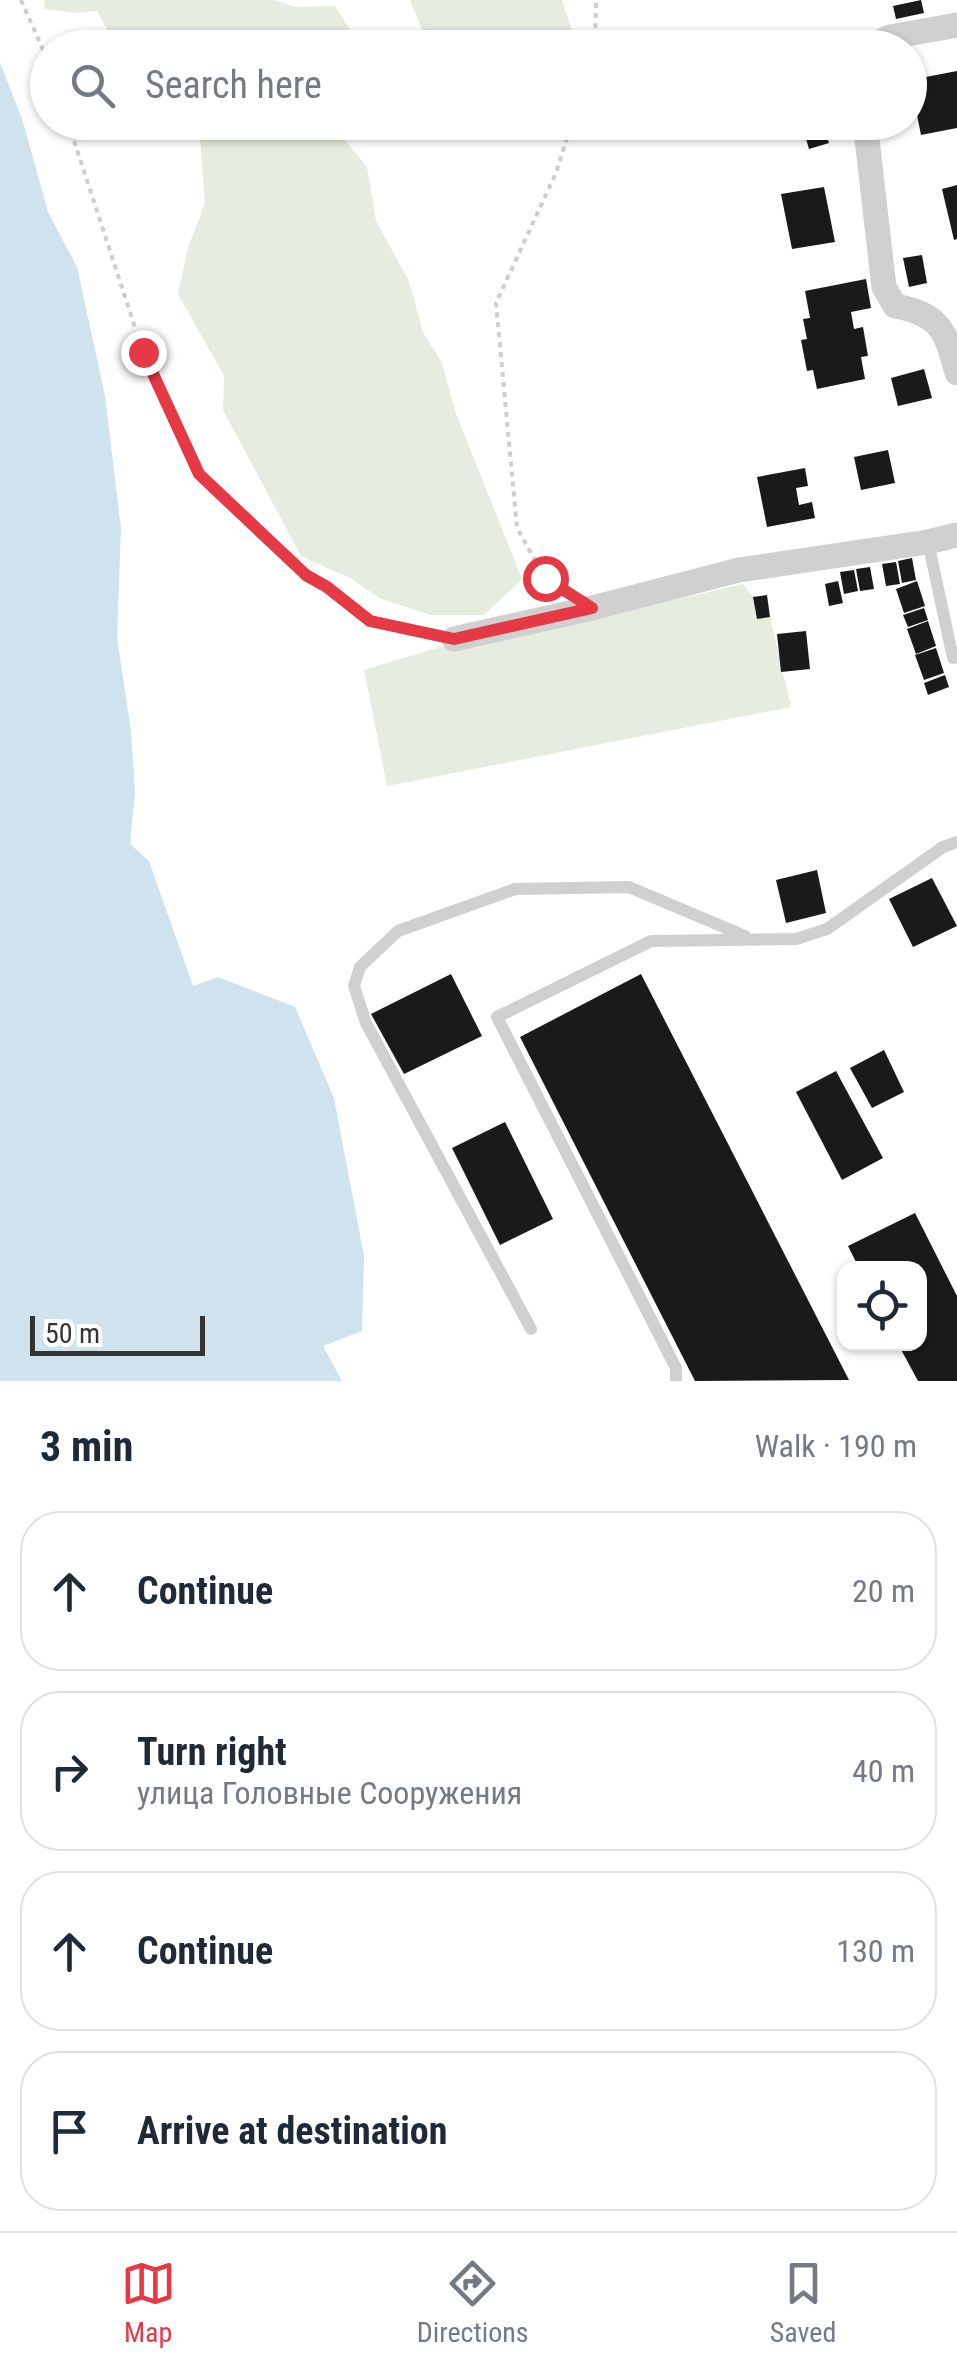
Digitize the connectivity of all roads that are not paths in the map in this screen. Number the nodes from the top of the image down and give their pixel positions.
1 (957, 24) edge
2 (926, 30) edge
3 (867, 140) edge
4 (957, 373) edge
5 (957, 535) edge
6 (928, 542) junction
7 (306, 575) road end
8 (454, 639) joint
9 (957, 656) edge
10 (957, 842) edge
11 (749, 938) junction
12 (532, 1328) dead end
13 (676, 1381) edge

1 - 2 street
3 - 4 street
5 - 6 street
6 - 8 street
6 - 9 lane
7 - 8 lane
10 - 11 lane
11 - 12 lane
11 - 13 lane

